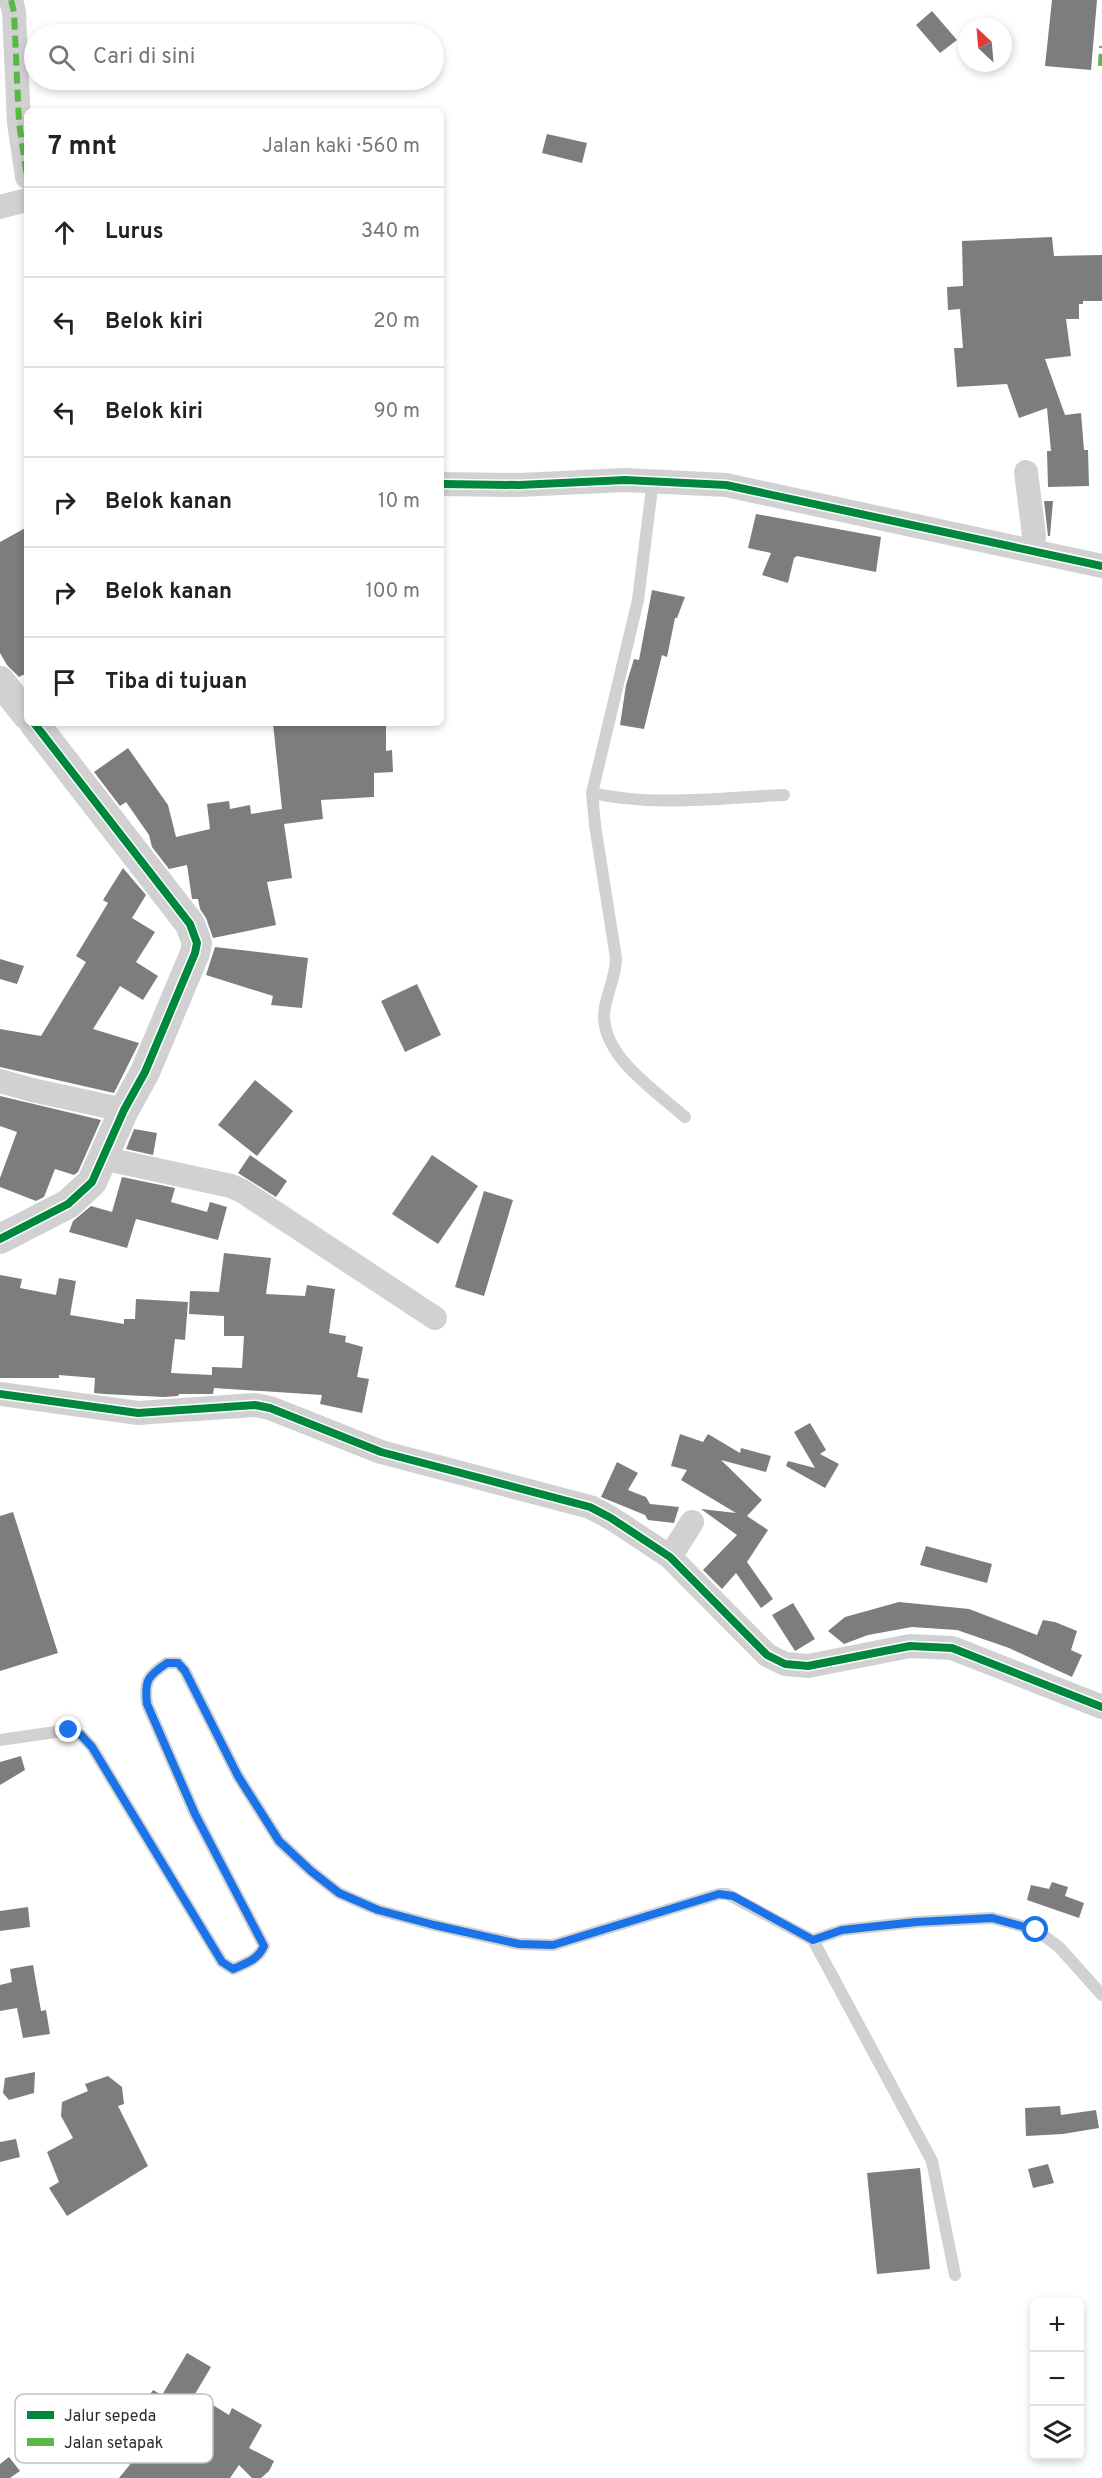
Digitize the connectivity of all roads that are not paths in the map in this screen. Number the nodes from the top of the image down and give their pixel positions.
1 (11, 0) edge
2 (24, 157) edge
3 (24, 201) edge
4 (0, 207) edge
5 (1026, 472) dead end
6 (653, 480) junction
7 (444, 484) edge
8 (1033, 549) junction
9 (1102, 566) edge
10 (0, 681) edge
11 (24, 711) edge
12 (36, 726) edge
13 (592, 793) junction
14 (784, 795) dead end
15 (0, 1080) edge
16 (124, 1110) junction
17 (685, 1117) dead end
18 (102, 1158) junction
19 (0, 1239) edge
20 (435, 1318) dead end
21 (0, 1394) edge
22 (692, 1522) dead end
23 (670, 1557) junction
24 (1102, 1707) edge
25 (0, 1740) edge
26 (813, 1940) junction
27 (1102, 1995) edge
28 (955, 2275) dead end

1 - 2 street
3 - 4 street
5 - 8 street
6 - 7 street
6 - 8 street
6 - 13 lane
8 - 9 street
10 - 11 street
12 - 16 street
13 - 14 lane
13 - 17 lane
15 - 16 street
16 - 18 street
18 - 19 street
18 - 20 street
21 - 23 street
22 - 23 street
23 - 24 street
25 - 26 lane
26 - 27 lane
26 - 28 lane

